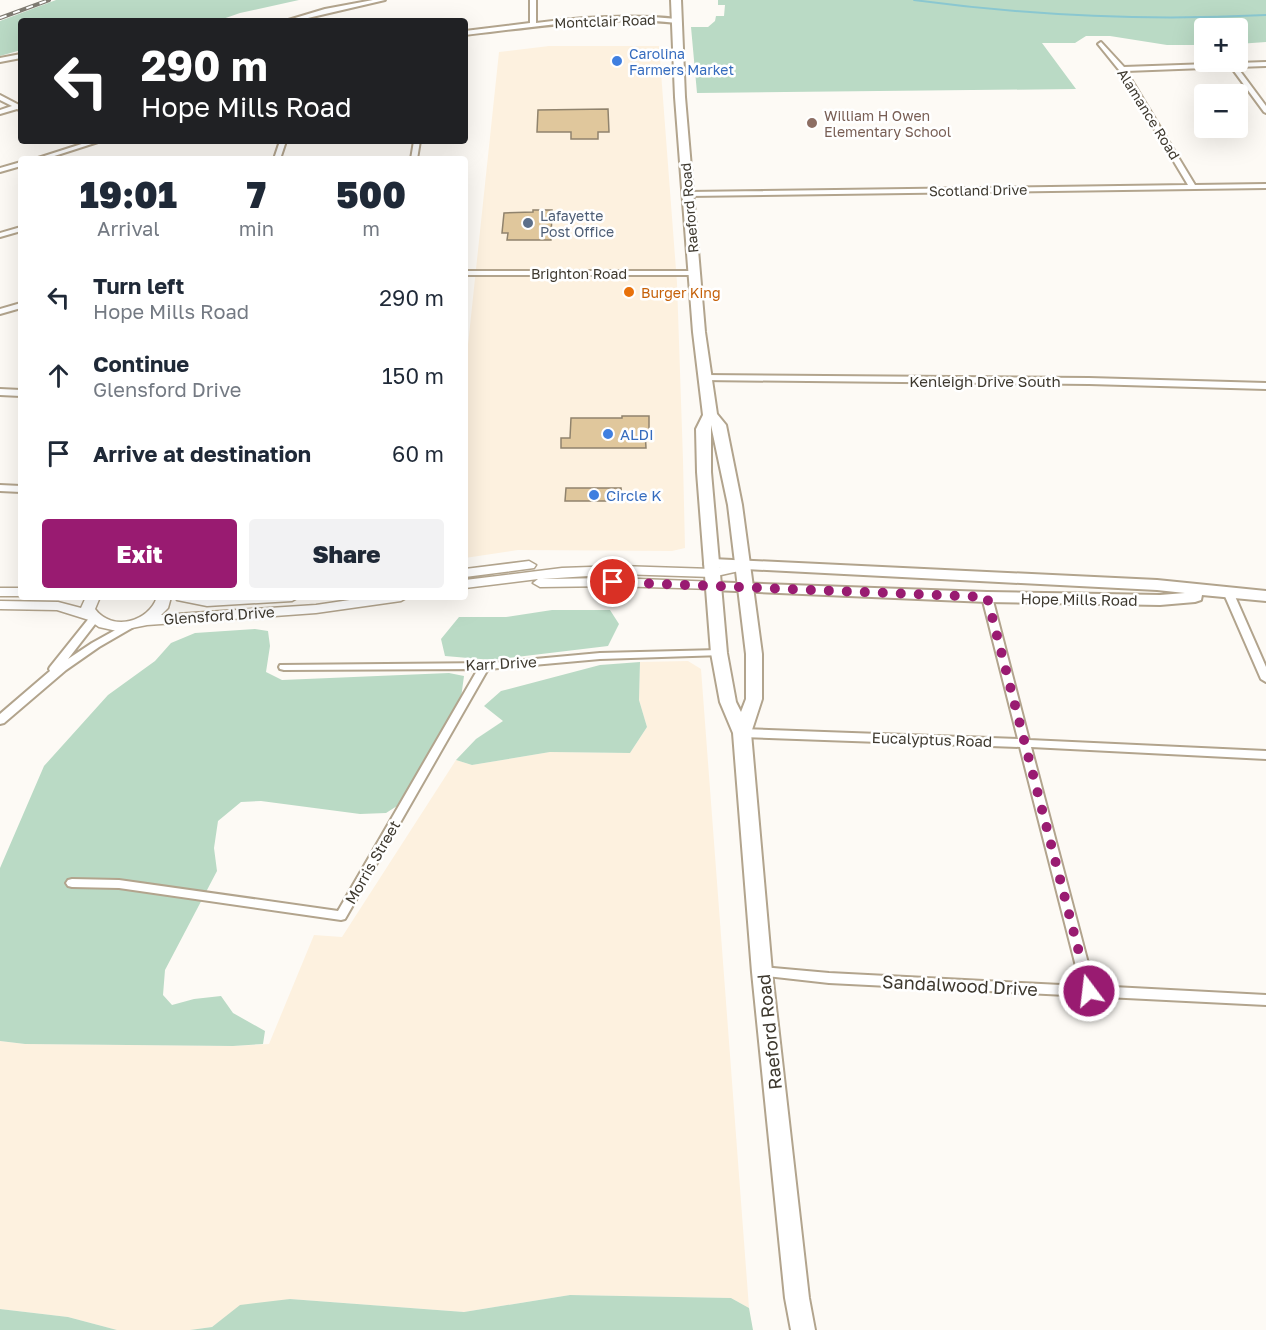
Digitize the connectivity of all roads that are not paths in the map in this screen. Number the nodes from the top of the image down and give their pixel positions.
1 (382, 0) edge
2 (533, 0) edge
3 (676, 0) edge
4 (299, 18) edge
5 (533, 18) junction
6 (566, 21) junction
7 (677, 21) junction
8 (533, 26) junction
9 (468, 33) edge
10 (1101, 44) dead end
11 (18, 57) edge
12 (0, 60) edge
13 (1266, 64) edge
14 (1248, 65) edge
15 (1194, 67) edge
16 (1122, 69) junction
17 (1237, 72) edge
18 (0, 97) edge
19 (18, 107) edge
20 (18, 108) edge
21 (1266, 111) edge
22 (0, 112) edge
23 (88, 144) edge
24 (48, 156) edge
25 (18, 165) edge
26 (0, 170) edge
27 (1266, 186) edge
28 (1193, 187) junction
29 (689, 194) junction
30 (18, 230) edge
31 (0, 236) edge
32 (468, 273) edge
33 (694, 273) junction
34 (18, 305) edge
35 (0, 312) edge
36 (705, 378) junction
37 (1266, 386) edge
38 (0, 392) edge
39 (18, 393) edge
40 (710, 415) junction
41 (0, 488) edge
42 (18, 489) edge
43 (743, 566) junction
44 (468, 573) edge
45 (712, 574) junction
46 (468, 584) edge
47 (746, 586) junction
48 (468, 590) edge
49 (0, 592) edge
50 (18, 592) edge
51 (1229, 594) junction
52 (1266, 596) edge
53 (987, 597) junction
54 (92, 600) edge
55 (163, 600) edge
56 (197, 600) edge
57 (241, 600) edge
58 (380, 600) edge
59 (0, 605) edge
60 (92, 618) junction
61 (139, 623) junction
62 (719, 653) junction
63 (485, 666) junction
64 (284, 667) dead end
65 (48, 676) junction
66 (1266, 679) edge
67 (0, 720) edge
68 (742, 734) junction
69 (1023, 743) junction
70 (1266, 755) edge
71 (72, 883) dead end
72 (762, 972) junction
73 (1089, 991) junction
74 (1266, 1000) edge
75 (803, 1330) edge

1 - 4 street
2 - 5 street
3 - 7 main road, Raeford Road
5 - 6 street
5 - 8 street
6 - 7 street, Montclair Road
6 - 8 street, Montclair Road
7 - 8 street, Montclair Road
7 - 29 main road, Raeford Road
8 - 9 street, Montclair Road
10 - 16 street, Alamance Road
11 - 12 street
13 - 14 street
15 - 16 street
16 - 28 street, Alamance Road
17 - 21 street
18 - 19 street
20 - 22 street
23 - 24 street
25 - 26 street
27 - 28 street, Scotland Drive
28 - 29 street, Scotland Drive
29 - 33 main road, Raeford Road
30 - 31 street
32 - 33 street, Brighton Road
33 - 36 main road, Raeford Road
34 - 35 street
36 - 37 street, Kenleigh Drive South
36 - 40 main road, Raeford Road
38 - 39 street
40 - 43 main road, Raeford Road
40 - 45 main road, Raeford Road
41 - 42 street
43 - 45 main road, Hope Mills Road
43 - 47 main road, Raeford Road
43 - 51 main road, Hope Mills Road
44 - 45 main road
45 - 46 main road
45 - 47 main road, Hope Mills Road
45 - 48 main road
45 - 62 main road, Raeford Road
47 - 53 main road, Hope Mills Road
47 - 68 main road, Raeford Road
49 - 50 main road
51 - 52 main road, Hope Mills Road
51 - 53 main road, Hope Mills Road
51 - 66 street
53 - 69 street
54 - 60 main road
55 - 61 main road
56 - 57 main road, Glensford Drive
58 - 61 main road, Glensford Drive
59 - 60 main road
60 - 61 main road, Glensford Drive
60 - 65 street
61 - 65 street
62 - 63 street, Karr Drive
62 - 68 main road, Raeford Road
63 - 64 street, Karr Drive
63 - 71 street, Morris Street
65 - 67 street
68 - 69 street, Eucalyptus Road
68 - 72 main road, Raeford Road
69 - 70 street, Eucalyptus Road
69 - 73 street
72 - 73 street, Sandalwood Drive
72 - 75 main road, Raeford Road
73 - 74 street, Sandalwood Drive

